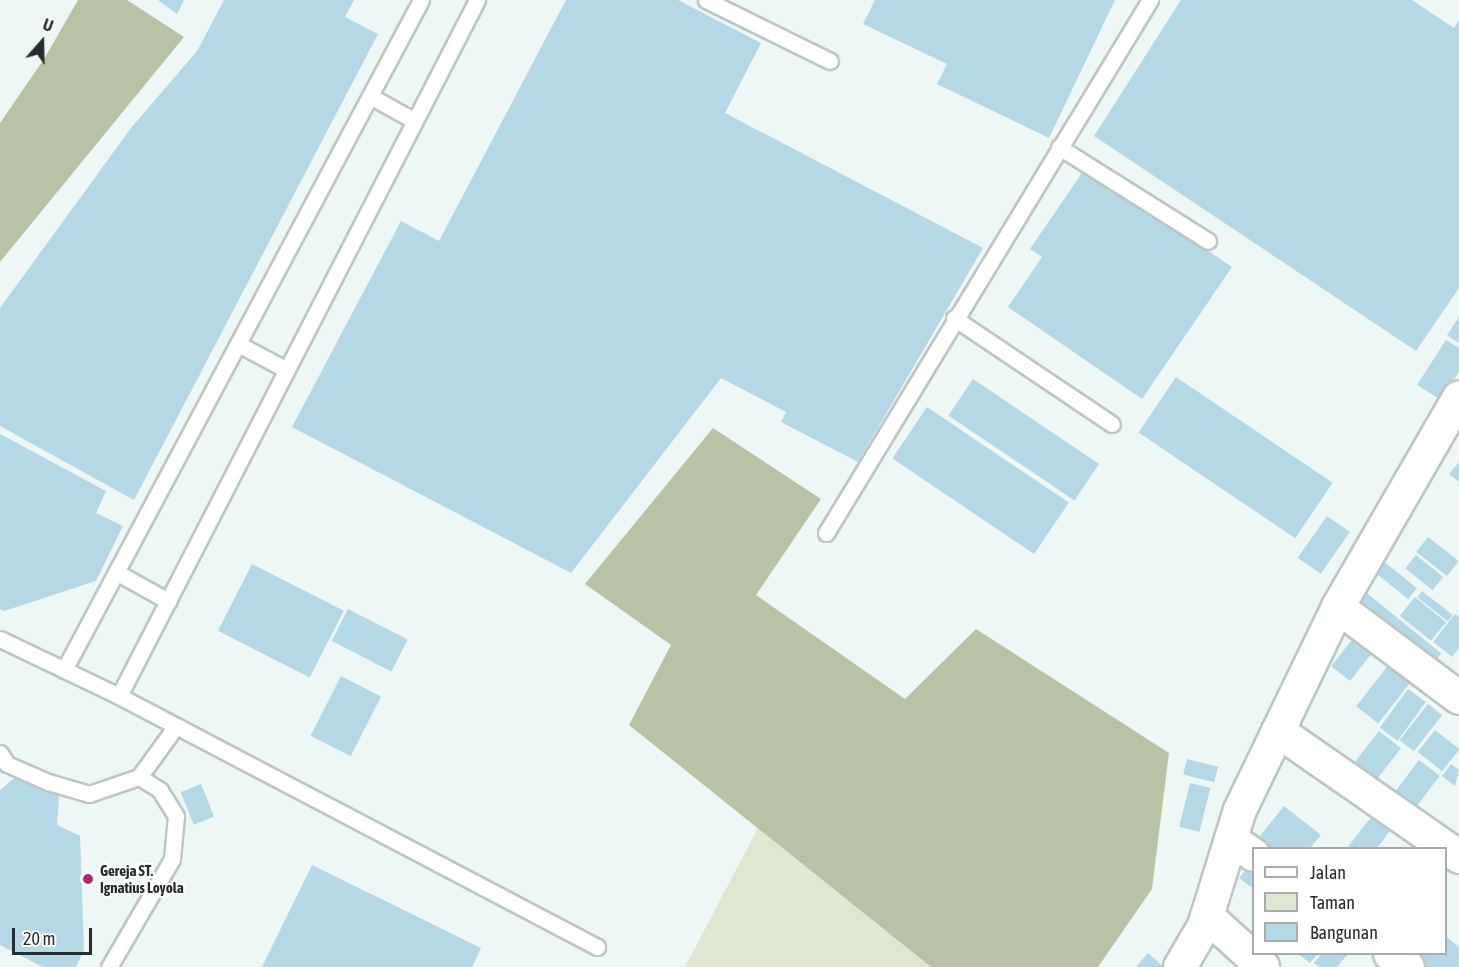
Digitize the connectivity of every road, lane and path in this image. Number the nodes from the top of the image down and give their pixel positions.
1 (421, 0) edge
2 (477, 0) edge
3 (706, 0) edge
4 (1150, 0) edge
5 (830, 61) dead end
6 (370, 96) junction
7 (415, 121) junction
8 (1059, 147) junction
9 (1208, 241) dead end
10 (954, 318) junction
11 (238, 344) junction
12 (287, 370) junction
13 (1459, 397) edge
14 (1112, 424) dead end
15 (1450, 437) edge
16 (826, 533) dead end
17 (116, 572) junction
18 (168, 601) junction
19 (1338, 607) junction
20 (1, 642) edge
21 (64, 670) junction
22 (119, 696) junction
23 (1459, 698) edge
24 (176, 726) junction
25 (1278, 731) junction
26 (0, 753) edge
27 (139, 777) junction
28 (1243, 847) edge
29 (1445, 847) edge
30 (1207, 916) junction
31 (597, 947) dead end
32 (1391, 955) edge
33 (109, 967) edge
34 (1180, 967) edge
35 (1263, 967) edge
36 (1408, 967) edge

1 - 6 lane
2 - 7 lane
3 - 5 lane
4 - 8 lane
6 - 7 lane
6 - 11 lane
7 - 12 lane
8 - 9 lane
8 - 10 lane
10 - 14 lane
10 - 16 lane
11 - 12 lane
11 - 17 lane
12 - 18 lane
13 - 15 street
15 - 19 street
17 - 18 lane
17 - 21 lane
18 - 22 lane
19 - 23 street
19 - 25 street
20 - 21 lane
21 - 22 lane
22 - 24 lane
24 - 27 lane
24 - 31 lane
25 - 28 street
25 - 29 street
26 - 27 lane
27 - 33 lane
28 - 30 street
30 - 34 street
30 - 35 street
32 - 36 street

